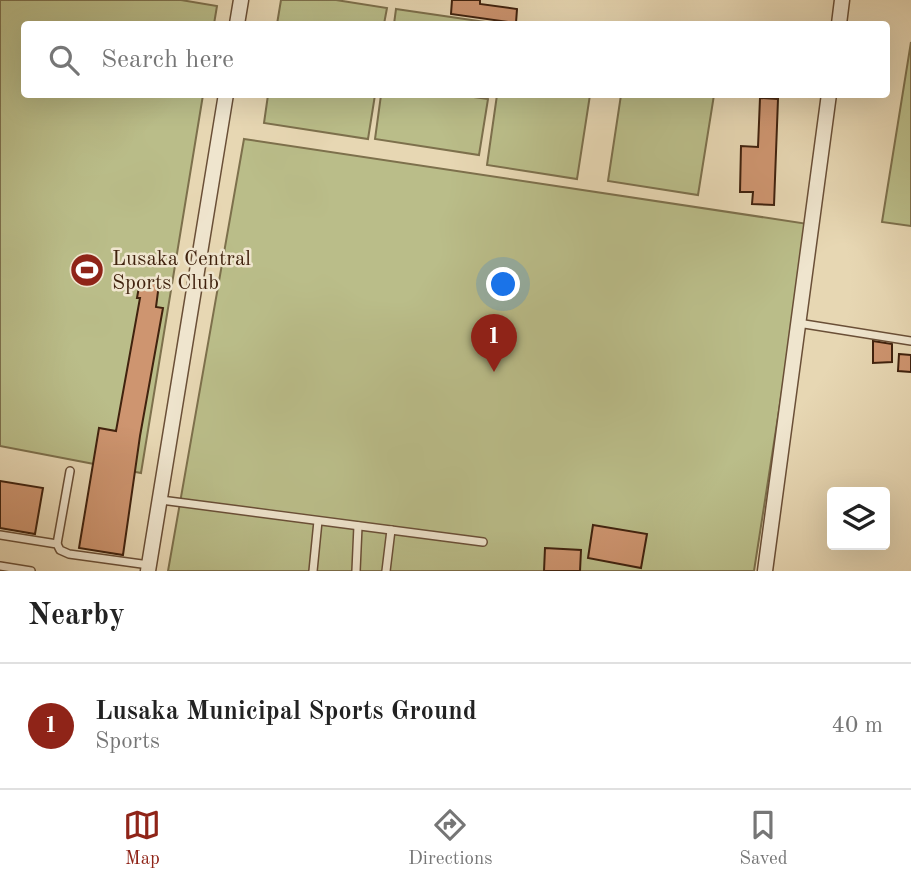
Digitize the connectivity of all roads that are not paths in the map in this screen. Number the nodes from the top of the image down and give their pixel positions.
1 (241, 0) edge
2 (842, 0) edge
3 (238, 21) edge
4 (839, 21) edge
5 (225, 98) edge
6 (828, 98) edge
7 (797, 323) junction
8 (911, 341) edge
9 (69, 471) dead end
10 (161, 500) junction
11 (318, 521) junction
12 (359, 526) junction
13 (391, 530) junction
14 (0, 535) edge
15 (483, 542) dead end
16 (57, 544) junction
17 (0, 566) edge
18 (149, 568) edge
19 (31, 571) edge
20 (313, 571) edge
21 (356, 571) edge
22 (386, 571) edge
23 (765, 571) edge

1 - 3 street
2 - 4 street
5 - 10 street
6 - 7 street
7 - 8 lane
7 - 23 street
9 - 16 lane
10 - 11 lane
10 - 18 street
11 - 12 lane
11 - 20 lane
12 - 13 lane
12 - 21 lane
13 - 15 lane
13 - 22 lane
14 - 16 lane
16 - 18 lane
17 - 19 lane

